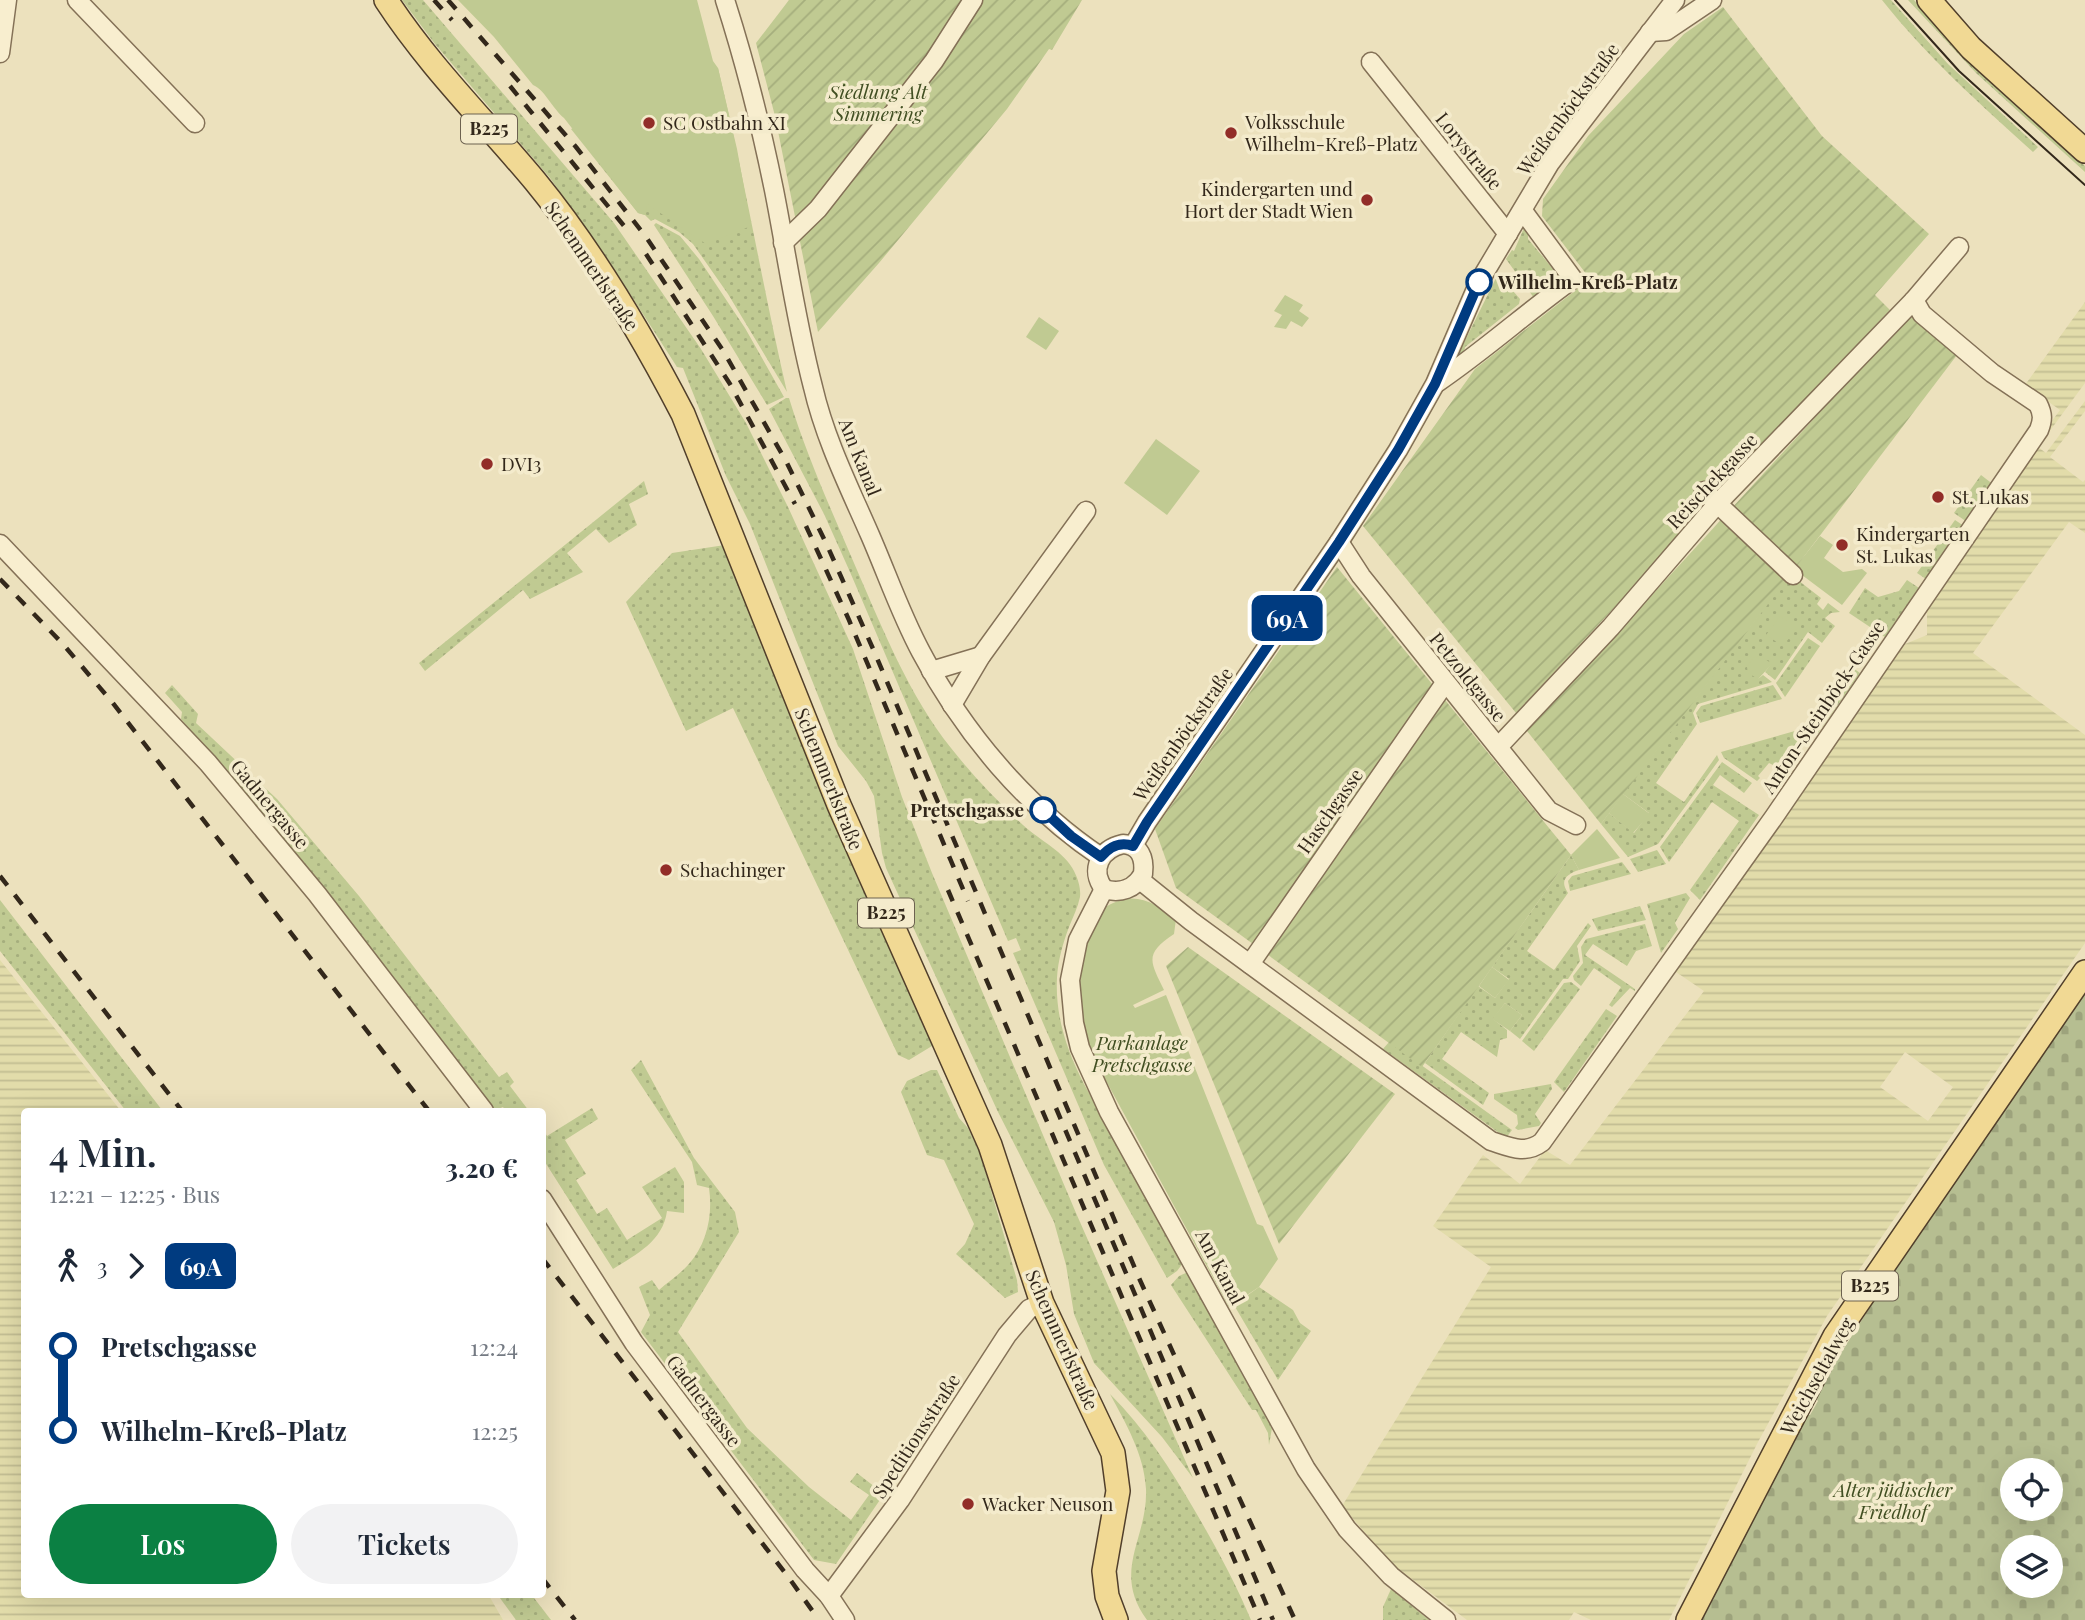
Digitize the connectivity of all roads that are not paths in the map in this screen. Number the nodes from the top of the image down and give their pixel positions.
1 (8, 0) edge
2 (77, 0) edge
3 (386, 0) edge
4 (725, 0) edge
5 (973, 0) edge
6 (1675, 0) edge
7 (1712, 0) edge
8 (1929, 0) edge
9 (1650, 33) junction
10 (0, 53) edge
11 (1371, 62) dead end
12 (195, 123) dead end
13 (2085, 151) edge
14 (1523, 211) junction
15 (1508, 233) junction
16 (783, 243) junction
17 (1959, 247) dead end
18 (1914, 300) junction
19 (1435, 384) junction
20 (1704, 491) dead end
21 (1718, 503) junction
22 (1086, 510) dead end
23 (1339, 542) junction
24 (0, 544) edge
25 (1793, 575) dead end
26 (981, 656) junction
27 (931, 671) junction
28 (1445, 683) junction
29 (952, 705) junction
30 (1498, 747) junction
31 (1576, 825) dead end
32 (1133, 846) junction
33 (1101, 857) junction
34 (1140, 880) junction
35 (1104, 888) junction
36 (1250, 964) junction
37 (2085, 972) edge
38 (482, 1108) edge
39 (546, 1205) edge
40 (1042, 1303) junction
41 (829, 1596) junction
42 (845, 1620) edge
43 (1116, 1620) edge
44 (1446, 1620) edge
45 (1688, 1620) edge

1 - 10 street
2 - 12 street
3 - 40 main road, Schemmerlstraße / B225
4 - 16 street, Am Kanal
5 - 16 street
6 - 9 street, Weißenböckstraße
7 - 9 street
8 - 13 main road
9 - 14 street, Weißenböckstraße
11 - 15 street, Lorystraße
14 - 15 street
14 - 19 street
15 - 19 street
16 - 27 street, Am Kanal
17 - 18 street, Reischekgasse
18 - 21 street, Reischekgasse
18 - 36 street, Anton-Steinböck-Gasse
19 - 23 street
20 - 21 street
21 - 25 street
21 - 30 street, Reischekgasse
22 - 26 street
23 - 28 street, Petzoldgasse
23 - 32 street, Weißenböckstraße
24 - 38 street, Gadnergasse
26 - 27 street
26 - 29 street
27 - 29 street, Am Kanal
28 - 30 street, Petzoldgasse
28 - 36 street, Haschgasse
29 - 33 street, Am Kanal
30 - 31 street, Petzoldgasse
32 - 33 street
32 - 34 street
33 - 35 street
34 - 35 street
34 - 36 street
35 - 44 street, Am Kanal
37 - 45 main road, Weichseltalweg / B225
39 - 41 street, Gadnergasse
40 - 41 street, Speditionsstraße
40 - 43 main road, Schemmerlstraße / B225
41 - 42 street, Gadnergasse

